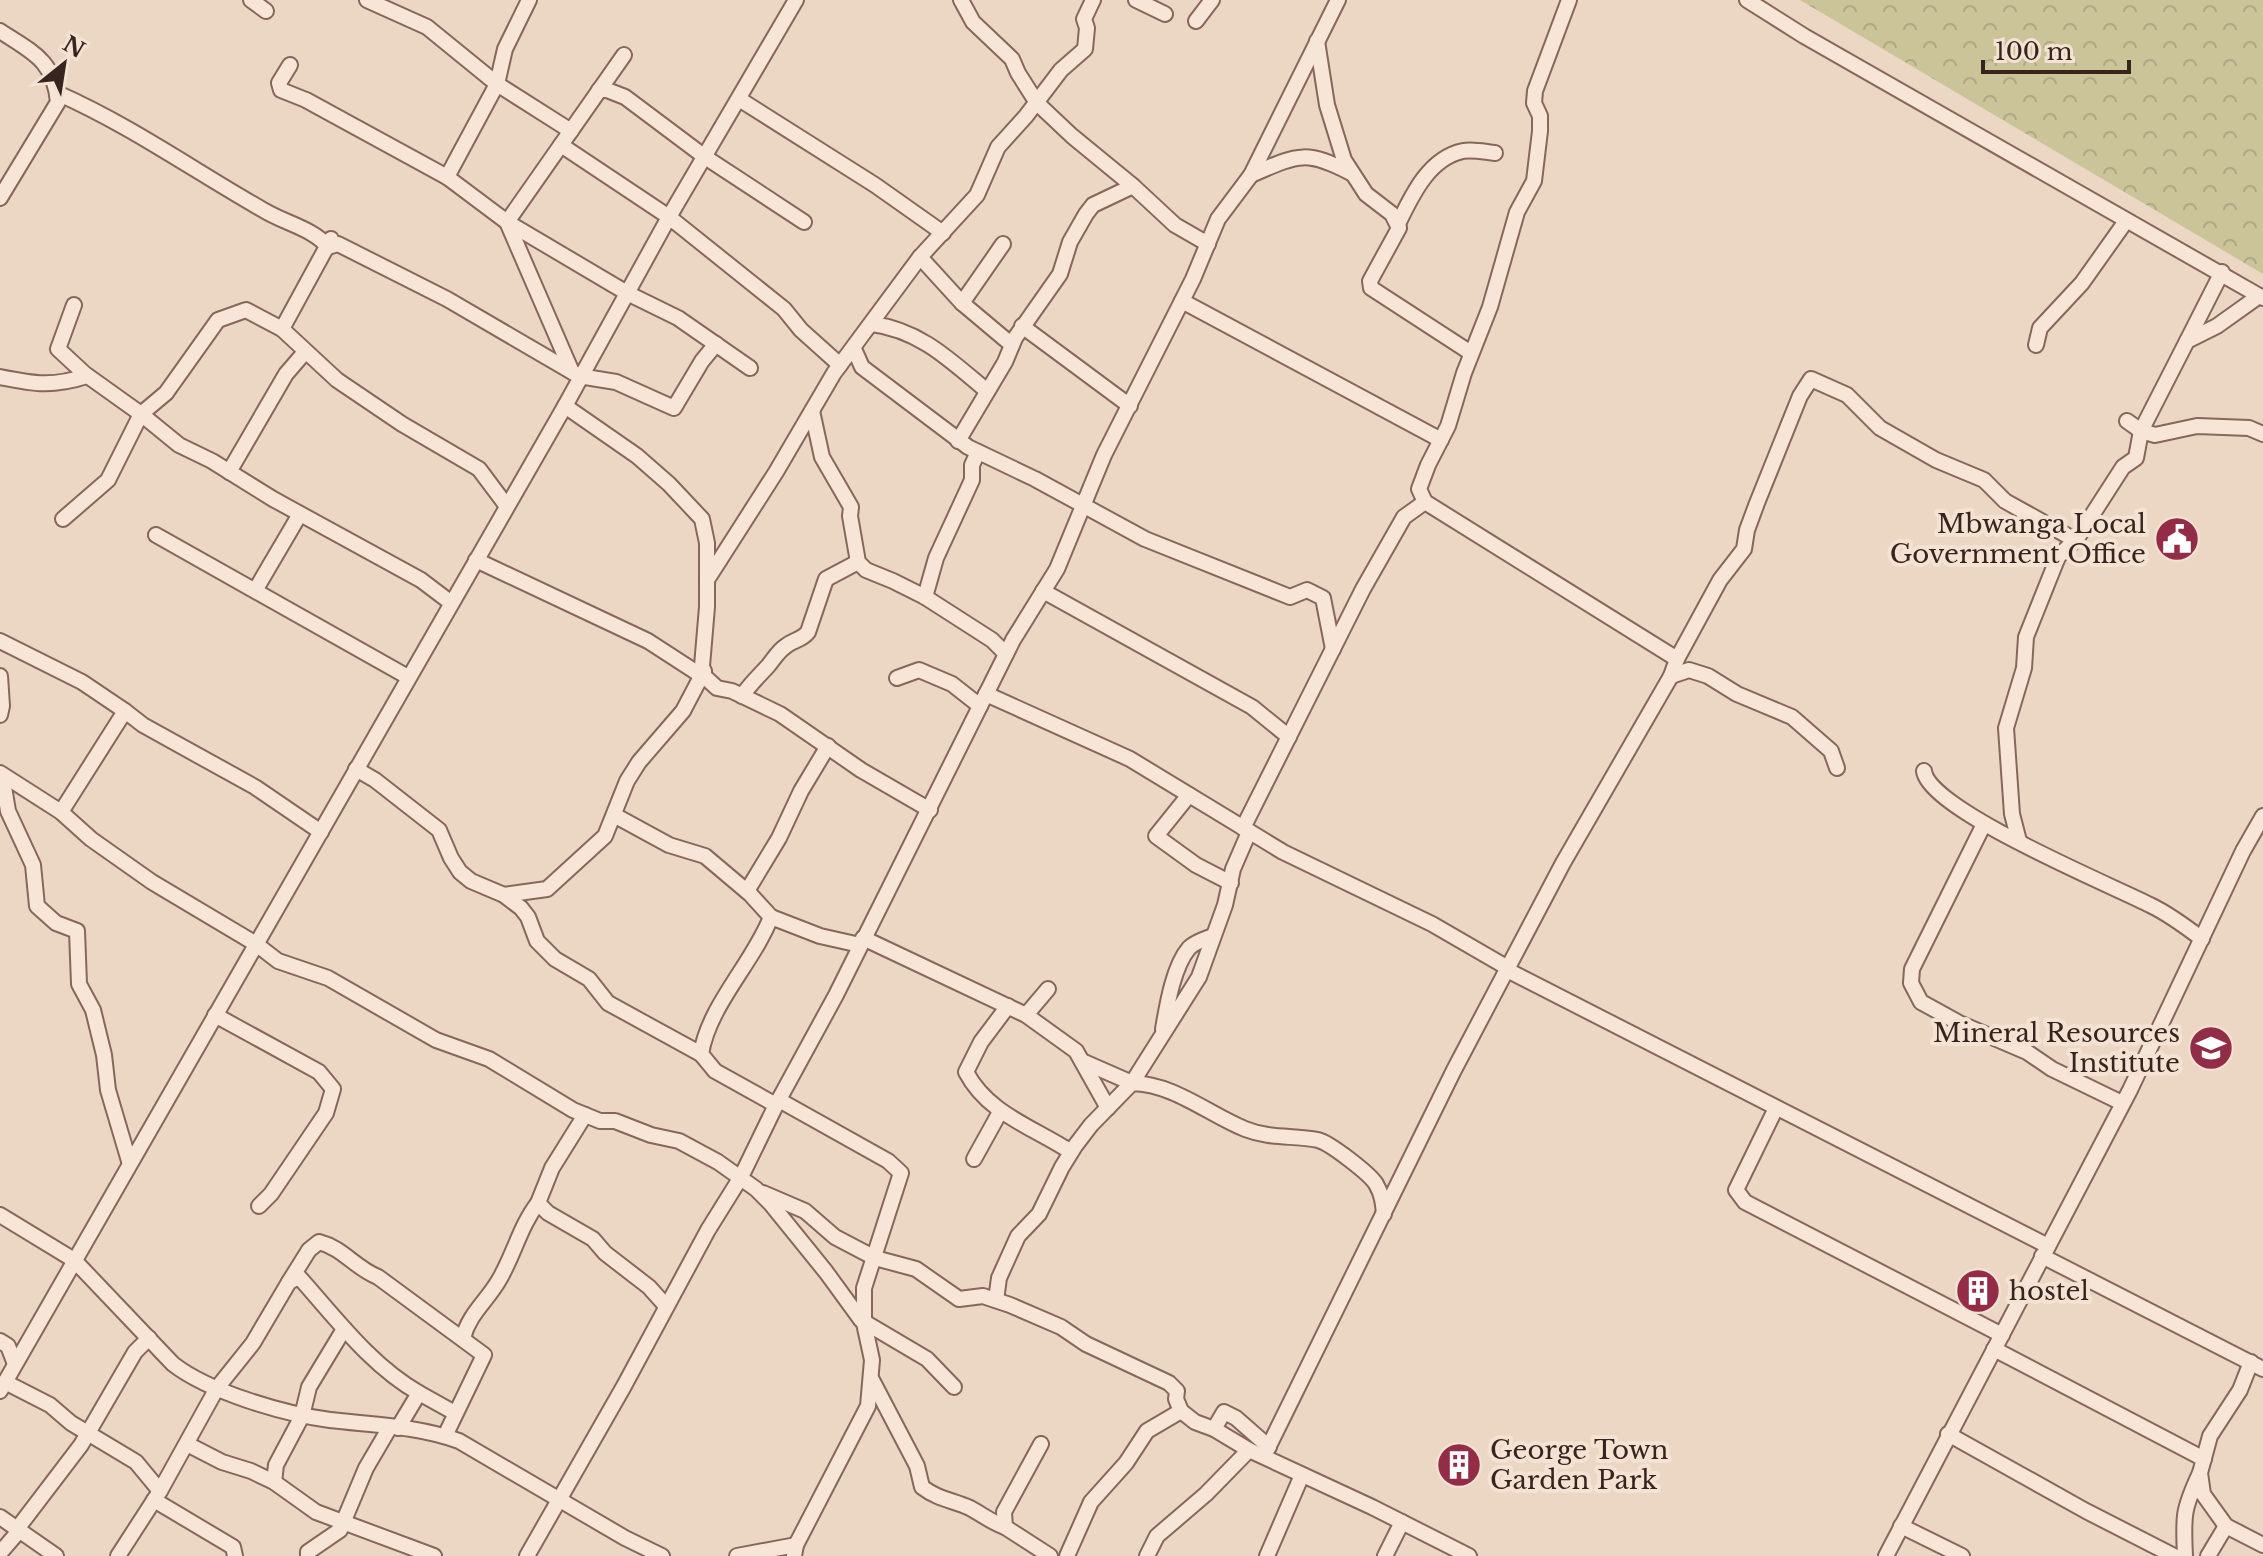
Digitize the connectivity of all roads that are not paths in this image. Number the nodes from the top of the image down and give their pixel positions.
1 (251, 0) edge
2 (367, 0) edge
3 (529, 0) edge
4 (796, 0) edge
5 (961, 0) edge
6 (1093, 0) edge
7 (1136, 0) edge
8 (1212, 0) edge
9 (1338, 0) edge
10 (1569, 0) edge
11 (1747, 0) edge
12 (266, 11) dead end
13 (1165, 14) dead end
14 (1196, 21) dead end
15 (0, 31) edge
16 (1317, 41) junction
17 (624, 55) dead end
18 (290, 65) dead end
19 (497, 84) junction
20 (599, 90) junction
21 (57, 93) junction
22 (739, 99) junction
23 (1037, 103) junction
24 (571, 131) junction
25 (561, 145) junction
26 (1495, 153) dead end
27 (705, 157) junction
28 (1351, 173) junction
29 (1251, 175) junction
30 (447, 177) junction
31 (1133, 186) junction
32 (2, 188) edge
33 (669, 217) junction
34 (2126, 221) junction
35 (507, 222) junction
36 (804, 222) dead end
37 (1398, 224) junction
38 (943, 233) junction
39 (329, 243) junction
40 (1003, 244) dead end
41 (1208, 244) junction
42 (920, 257) junction
43 (2222, 272) junction
44 (627, 293) junction
45 (2261, 297) edge
46 (1182, 301) junction
47 (962, 303) junction
48 (74, 305) dead end
49 (872, 324) junction
50 (1022, 326) junction
51 (282, 329) junction
52 (2187, 341) junction
53 (716, 344) junction
54 (1012, 345) junction
55 (2036, 345) dead end
56 (854, 349) junction
57 (305, 352) junction
58 (1471, 353) junction
59 (840, 365) junction
60 (750, 368) dead end
61 (575, 374) junction
62 (87, 376) junction
63 (0, 377) edge
64 (987, 391) junction
65 (565, 406) junction
66 (1130, 406) junction
67 (812, 411) junction
68 (141, 414) junction
69 (2127, 421) dead end
70 (2141, 431) junction
71 (2263, 434) edge
72 (1441, 440) junction
73 (958, 441) junction
74 (978, 452) junction
75 (229, 472) junction
76 (1425, 502) junction
77 (506, 505) junction
78 (1081, 506) junction
79 (300, 514) junction
80 (63, 519) dead end
81 (156, 535) dead end
82 (2075, 540) junction
83 (476, 560) junction
84 (858, 562) junction
85 (707, 580) junction
86 (256, 589) junction
87 (1043, 591) junction
88 (925, 597) junction
89 (450, 602) junction
90 (0, 641) edge
91 (1333, 649) junction
92 (1006, 654) junction
93 (1677, 659) junction
94 (703, 673) junction
95 (0, 676) edge
96 (1671, 676) junction
97 (408, 677) junction
98 (897, 678) dead end
99 (742, 696) junction
100 (983, 700) junction
101 (125, 711) junction
102 (0, 715) edge
103 (1289, 737) junction
104 (828, 746) junction
105 (1837, 768) dead end
106 (356, 769) junction
107 (1924, 771) dead end
108 (1, 774) edge
109 (1189, 795) junction
110 (930, 810) junction
111 (61, 812) junction
112 (614, 815) junction
113 (2263, 816) edge
114 (1984, 824) junction
115 (1246, 830) junction
116 (321, 832) junction
117 (2019, 841) junction
118 (1231, 883) junction
119 (747, 891) junction
120 (504, 895) junction
121 (771, 917) junction
122 (1213, 936) junction
123 (2202, 939) junction
124 (861, 942) junction
125 (256, 944) junction
126 (1191, 946) junction
127 (1208, 954) junction
128 (1507, 969) junction
129 (1048, 989) dead end
130 (1008, 1006) junction
131 (215, 1015) junction
132 (1026, 1015) junction
133 (1163, 1034) junction
134 (701, 1054) junction
135 (1084, 1062) junction
136 (1132, 1083) junction
137 (778, 1102) junction
138 (2122, 1103) junction
139 (1108, 1108) junction
140 (1776, 1108) junction
141 (1000, 1112) junction
142 (585, 1115) junction
143 (1071, 1152) junction
144 (974, 1159) dead end
145 (129, 1161) junction
146 (741, 1177) junction
147 (756, 1189) junction
148 (538, 1203) junction
149 (259, 1206) dead end
150 (1384, 1214) junction
151 (0, 1215) edge
152 (2045, 1251) junction
153 (875, 1258) junction
154 (74, 1260) junction
155 (289, 1282) junction
156 (996, 1300) junction
157 (666, 1306) junction
158 (864, 1323) junction
159 (344, 1329) junction
160 (2002, 1335) junction
161 (149, 1338) junction
162 (463, 1338) junction
163 (0, 1341) edge
164 (1994, 1349) junction
165 (15, 1364) junction
166 (2257, 1366) edge
167 (871, 1376) junction
168 (3, 1386) edge
169 (954, 1387) dead end
170 (217, 1388) junction
171 (419, 1393) junction
172 (1181, 1411) junction
173 (455, 1413) junction
174 (302, 1416) junction
175 (394, 1427) junction
176 (1214, 1429) junction
177 (89, 1433) junction
178 (1948, 1434) junction
179 (445, 1436) junction
180 (187, 1444) junction
181 (1041, 1444) dead end
182 (1249, 1450) junction
183 (1267, 1451) junction
184 (2202, 1466) junction
185 (1302, 1475) junction
186 (274, 1482) junction
187 (157, 1495) junction
188 (559, 1497) junction
189 (0, 1517) edge
190 (1402, 1522) junction
191 (345, 1523) junction
192 (1901, 1526) junction
193 (2226, 1526) junction
194 (1005, 1527) junction
195 (18, 1530) junction
196 (2263, 1545) edge
197 (795, 1550) edge
198 (638, 1551) edge
199 (0, 1553) edge
200 (56, 1556) edge
201 (118, 1556) edge
202 (235, 1556) edge
203 (308, 1556) edge
204 (434, 1556) edge
205 (527, 1556) edge
206 (662, 1556) edge
207 (737, 1556) edge
208 (1050, 1556) edge
209 (1067, 1556) edge
210 (1147, 1556) edge
211 (1267, 1556) edge
212 (1385, 1556) edge
213 (1469, 1556) edge
214 (1886, 1556) edge
215 (1962, 1556) edge
216 (2174, 1556) edge
217 (2185, 1556) edge
218 (2208, 1556) edge

1 - 12 street
2 - 19 street
3 - 19 street
4 - 22 street
5 - 23 street
6 - 23 street
7 - 13 street
8 - 14 street
9 - 16 street
10 - 58 street
11 - 34 street
15 - 21 street
16 - 28 street
16 - 29 street
17 - 20 street
18 - 30 street
19 - 24 street
19 - 30 street
20 - 24 street
20 - 27 street
21 - 32 street
21 - 39 street
22 - 27 street
22 - 38 street
23 - 31 street
23 - 38 street
24 - 25 street
25 - 33 street
25 - 35 street
26 - 37 street
27 - 33 street
27 - 36 street
28 - 29 street
28 - 37 street
29 - 41 street
30 - 35 street
31 - 41 street
31 - 50 street
33 - 44 street
33 - 59 street
34 - 43 street
34 - 55 street
35 - 44 street
35 - 61 street
37 - 58 street
38 - 42 street
39 - 51 street
39 - 61 street
40 - 47 street
41 - 46 street
42 - 47 street
42 - 49 street
43 - 45 street
43 - 52 street
44 - 53 street
44 - 61 street
45 - 52 street
46 - 66 street
46 - 72 street
47 - 54 street
48 - 62 street
49 - 56 street
49 - 64 street
50 - 54 street
50 - 66 street
51 - 57 street
51 - 68 street
52 - 70 street
53 - 60 street
53 - 61 street
54 - 64 street
56 - 59 street
56 - 73 street
57 - 75 street
57 - 77 street
58 - 72 street
59 - 67 street
61 - 65 street
62 - 63 street
62 - 68 street
64 - 73 street
65 - 77 street
65 - 85 street
66 - 78 street
67 - 84 street
67 - 85 street
68 - 75 street
68 - 80 street
69 - 70 street
70 - 71 street
70 - 82 street
72 - 76 street
73 - 74 street
74 - 78 street
74 - 88 street
75 - 79 street
76 - 91 street
76 - 93 street
77 - 83 street
78 - 87 street
78 - 91 street
79 - 86 street
79 - 89 street
81 - 86 street
82 - 93 street
82 - 117 street
83 - 89 street
83 - 94 street
84 - 88 street
84 - 99 street
85 - 94 street
86 - 97 street
87 - 92 street
87 - 103 street
88 - 92 street
89 - 97 street
90 - 101 street
91 - 103 street
92 - 100 street
93 - 96 street
94 - 99 street
94 - 112 street
95 - 102 street
96 - 105 street
96 - 128 street
97 - 106 street
98 - 100 street
99 - 104 street
100 - 109 street
100 - 110 street
101 - 111 street
101 - 116 street
103 - 115 street
104 - 110 street
104 - 119 street
106 - 116 street
106 - 120 street
107 - 114 street
108 - 111 street
108 - 145 street
109 - 115 street
109 - 118 street
110 - 124 street
111 - 125 street
112 - 119 street
112 - 120 street
113 - 123 street
114 - 117 street
114 - 138 street
115 - 118 street
115 - 128 street
116 - 125 street
117 - 123 street
118 - 122 street
119 - 121 street
120 - 134 street
121 - 124 street
121 - 134 street
122 - 126 street
122 - 127 street
123 - 138 street
124 - 130 street
124 - 137 street
125 - 131 street
125 - 142 street
126 - 127 street
126 - 133 street
127 - 133 street
128 - 140 street
128 - 150 street
129 - 132 street
130 - 132 street
130 - 141 street
131 - 145 street
131 - 149 street
132 - 135 street
133 - 136 street
134 - 137 street
135 - 136 street
135 - 139 street
136 - 139 street
136 - 150 street
137 - 146 street
137 - 153 street
138 - 152 street
139 - 143 street
140 - 152 street
140 - 160 street
141 - 143 street
141 - 144 street
142 - 146 street
142 - 148 street
143 - 156 street
145 - 154 street
146 - 147 street
146 - 157 street
147 - 153 street
147 - 158 street
148 - 157 street
148 - 162 street
150 - 183 street
151 - 154 street
152 - 160 street
152 - 166 street
153 - 156 street
153 - 158 street
154 - 161 street
154 - 165 street
155 - 159 street
155 - 162 street
155 - 170 street
156 - 172 street
157 - 188 street
158 - 167 street
158 - 169 street
159 - 171 street
159 - 174 street
160 - 164 street
161 - 170 street
161 - 177 street
162 - 173 street
163 - 165 street
164 - 178 street
164 - 184 street
165 - 168 street
166 - 184 street
167 - 194 street
167 - 197 street
168 - 177 street
170 - 174 street
170 - 180 street
171 - 173 street
171 - 175 street
172 - 176 street
172 - 209 street
173 - 179 street
174 - 175 street
174 - 186 street
175 - 179 street
175 - 191 street
176 - 182 street
176 - 183 street
177 - 187 street
177 - 195 street
178 - 192 street
178 - 216 street
179 - 188 street
180 - 186 street
180 - 187 street
181 - 194 street
182 - 183 street
182 - 210 street
183 - 185 street
184 - 193 street
184 - 217 street
185 - 190 street
185 - 211 street
186 - 191 street
187 - 201 street
187 - 202 street
188 - 198 street
188 - 205 street
189 - 195 street
190 - 212 street
190 - 213 street
191 - 203 street
191 - 204 street
192 - 214 street
192 - 215 street
193 - 196 street
193 - 218 street
194 - 208 street
195 - 199 street
195 - 200 street
197 - 207 street
198 - 206 street

